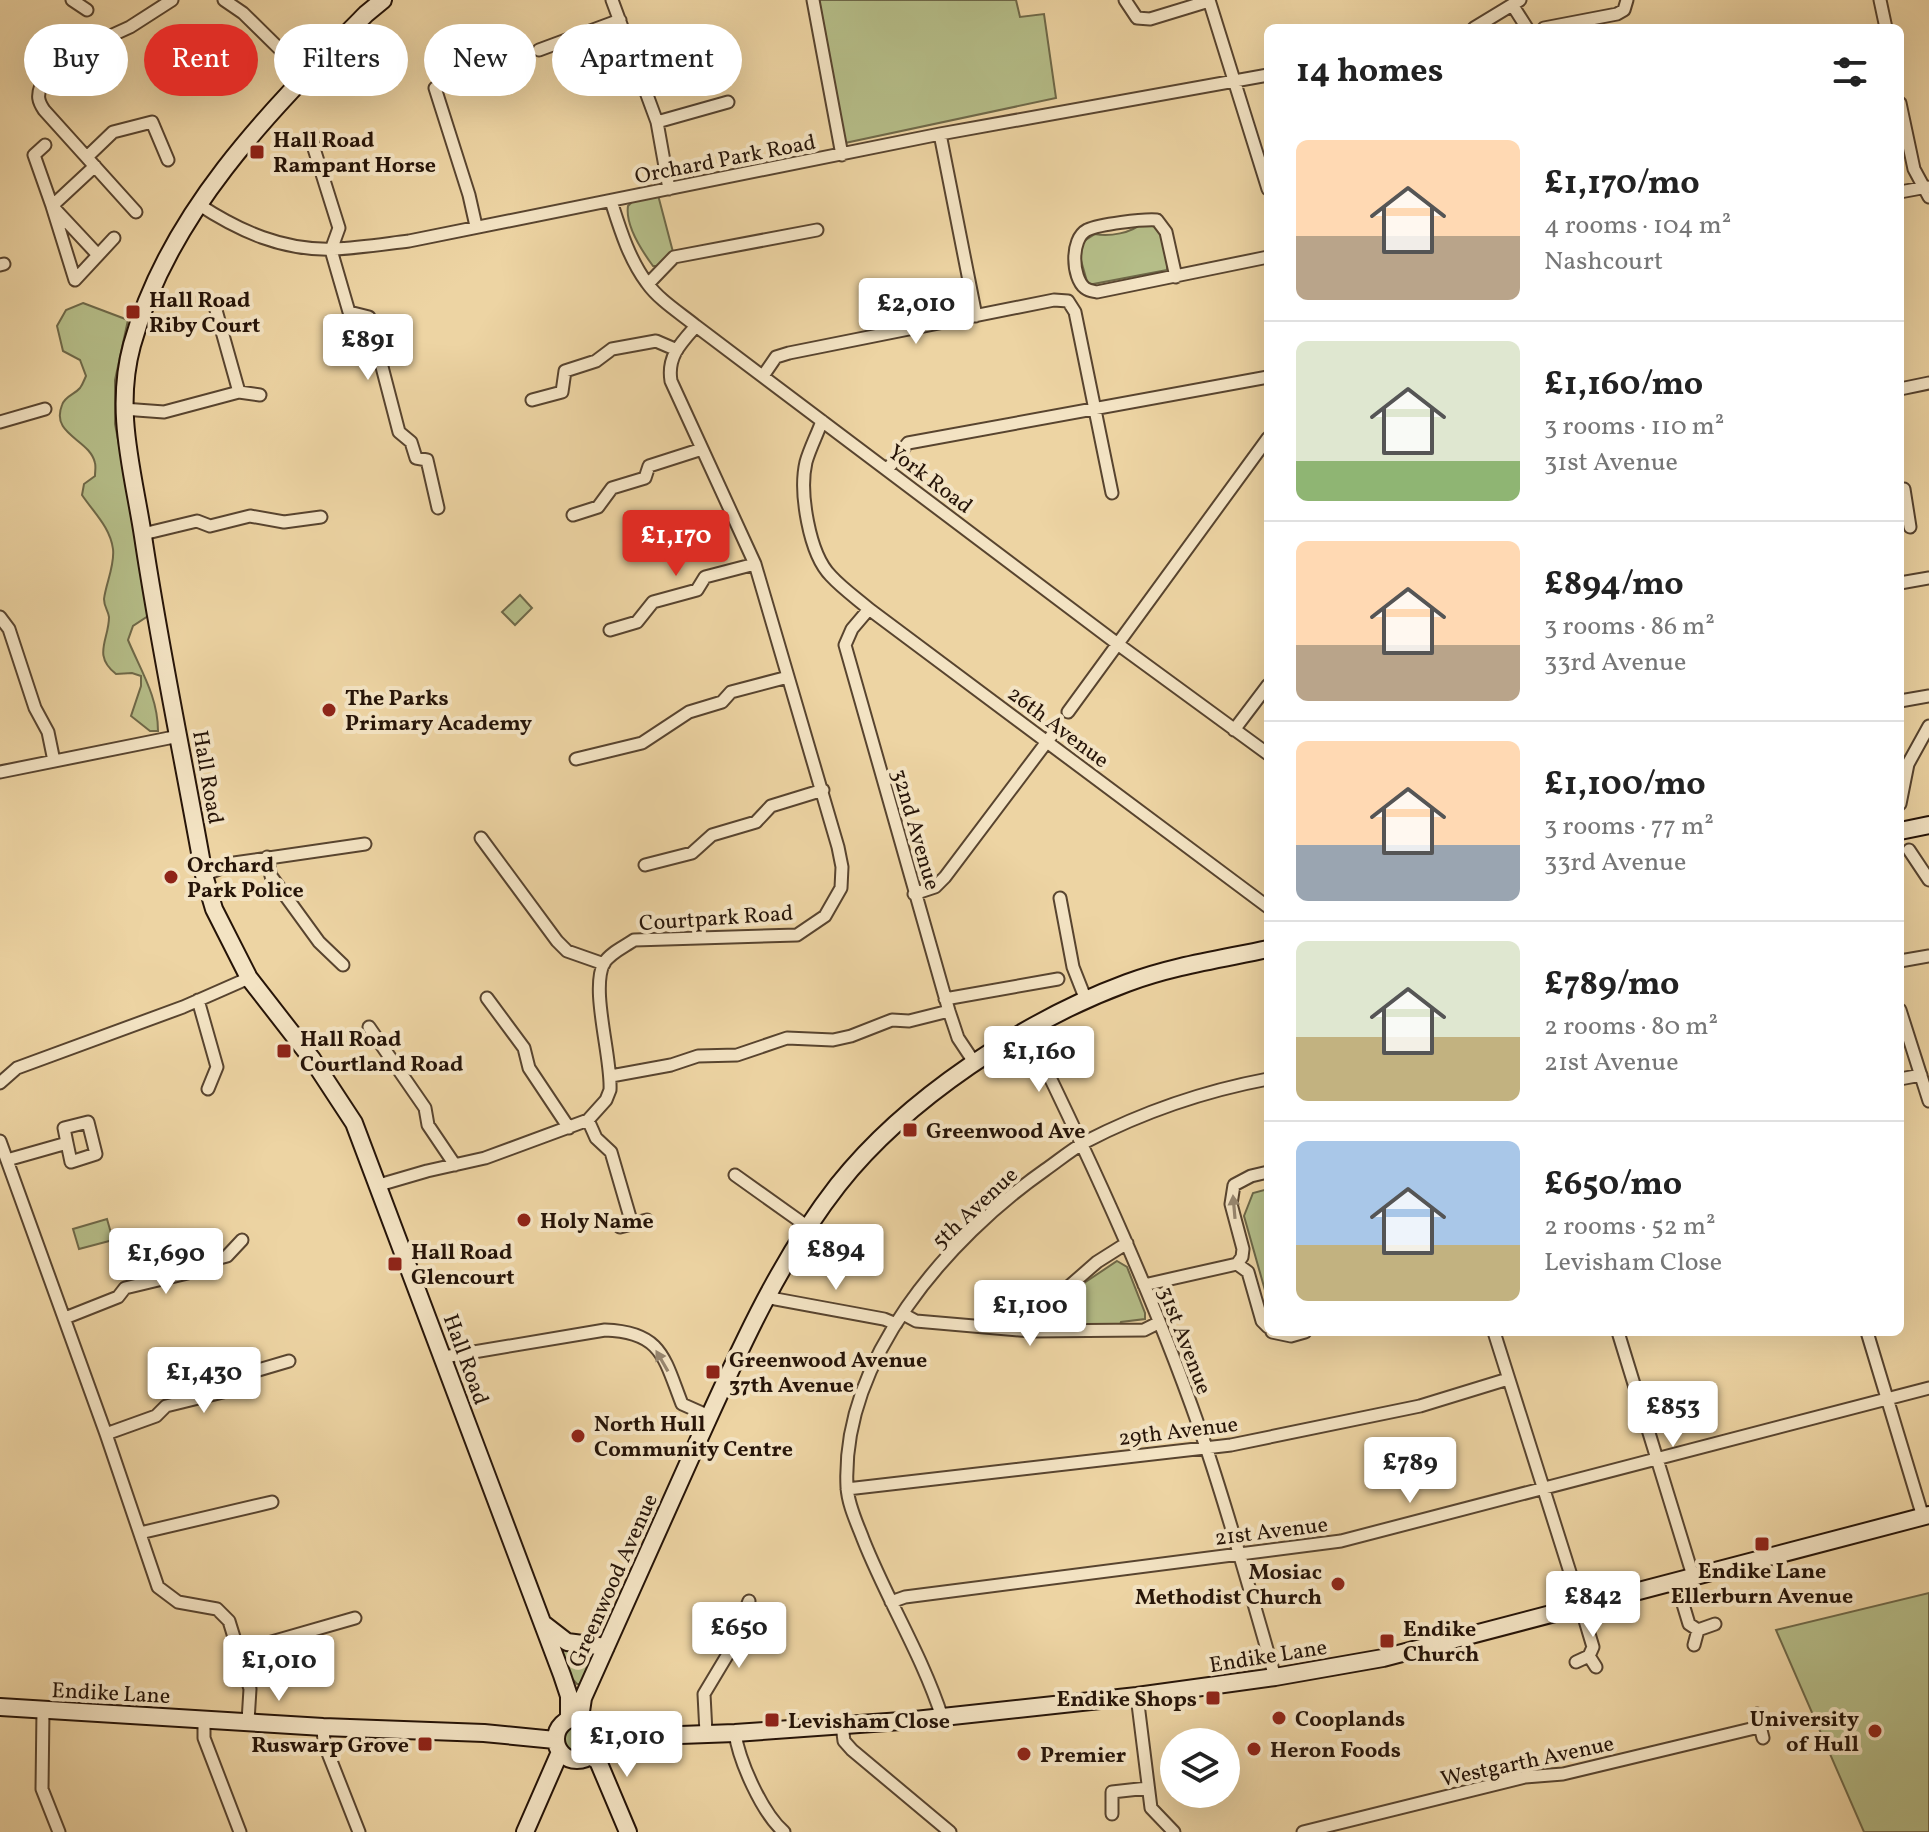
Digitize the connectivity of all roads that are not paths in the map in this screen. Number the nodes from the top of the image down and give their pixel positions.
1 (72, 0) edge
2 (172, 0) edge
3 (224, 0) edge
4 (383, 0) edge
5 (612, 0) edge
6 (813, 0) edge
7 (1125, 0) edge
8 (1209, 0) edge
9 (1627, 0) edge
10 (1880, 0) edge
11 (1516, 3) edge
12 (87, 10) dead end
13 (620, 20) junction
14 (358, 24) edge
15 (1481, 24) edge
16 (1525, 24) edge
17 (1565, 24) edge
18 (1885, 24) edge
19 (274, 44) edge
20 (539, 50) dead end
21 (1264, 76) edge
22 (1233, 82) junction
23 (286, 96) edge
24 (438, 96) edge
25 (728, 102) dead end
26 (657, 122) junction
27 (1904, 122) edge
28 (940, 134) junction
29 (311, 139) dead end
30 (45, 145) dead end
31 (842, 155) junction
32 (168, 160) dead end
33 (91, 162) junction
34 (1264, 177) edge
35 (669, 189) junction
36 (1927, 190) edge
37 (1904, 192) edge
38 (611, 201) junction
39 (198, 204) junction
40 (52, 206) junction
41 (136, 212) dead end
42 (476, 226) junction
43 (817, 230) dead end
44 (114, 238) dead end
45 (331, 250) junction
46 (98, 255) junction
47 (1264, 258) edge
48 (1176, 277) junction
49 (648, 284) junction
50 (214, 303) dead end
51 (976, 316) junction
52 (696, 326) junction
53 (677, 350) junction
54 (763, 376) junction
55 (1264, 378) edge
56 (1929, 383) edge
57 (1904, 388) edge
58 (239, 392) junction
59 (260, 395) dead end
60 (532, 400) dead end
61 (1093, 408) junction
62 (45, 409) dead end
63 (123, 409) junction
64 (822, 421) junction
65 (0, 422) edge
66 (1264, 444) edge
67 (702, 449) junction
68 (887, 470) junction
69 (1112, 493) dead end
70 (1904, 506) edge
71 (438, 508) dead end
72 (573, 515) dead end
73 (321, 517) dead end
74 (1910, 527) dead end
75 (143, 534) junction
76 (755, 564) junction
77 (1929, 578) edge
78 (1904, 582) edge
79 (869, 609) junction
80 (0, 617) edge
81 (610, 630) dead end
82 (1119, 645) junction
83 (788, 677) junction
84 (1264, 690) edge
85 (1904, 701) edge
86 (1927, 701) edge
87 (1068, 712) dead end
88 (1929, 726) edge
89 (1234, 730) junction
90 (1055, 731) dead end
91 (179, 736) junction
92 (1047, 742) junction
93 (1264, 751) edge
94 (576, 759) dead end
95 (54, 761) junction
96 (0, 772) edge
97 (1904, 784) edge
98 (823, 790) junction
99 (1929, 825) edge
100 (1904, 830) edge
101 (481, 838) dead end
102 (365, 844) dead end
103 (1909, 850) dead end
104 (267, 857) junction
105 (645, 865) dead end
106 (204, 875) junction
107 (1929, 880) edge
108 (914, 894) junction
109 (1060, 898) dead end
110 (1264, 904) edge
111 (1264, 950) edge
112 (1929, 956) edge
113 (1904, 960) edge
114 (604, 964) junction
115 (343, 965) dead end
116 (249, 978) junction
117 (1052, 984) dead end
118 (487, 998) dead end
119 (198, 1000) junction
120 (1086, 1000) junction
121 (947, 1005) junction
122 (1904, 1022) edge
123 (369, 1027) dead end
124 (1027, 1030) junction
125 (974, 1062) junction
126 (1921, 1075) junction
127 (611, 1076) junction
128 (1904, 1078) edge
129 (1264, 1080) edge
130 (0, 1083) edge
131 (208, 1089) dead end
132 (1929, 1101) edge
133 (588, 1120) junction
134 (569, 1128) junction
135 (0, 1141) edge
136 (67, 1143) dead end
137 (1082, 1143) junction
138 (7, 1160) junction
139 (455, 1165) junction
140 (1264, 1173) edge
141 (735, 1175) dead end
142 (379, 1185) junction
143 (647, 1220) dead end
144 (632, 1224) junction
145 (620, 1227) dead end
146 (808, 1227) junction
147 (242, 1240) dead end
148 (1127, 1243) junction
149 (1237, 1264) junction
150 (1144, 1285) junction
151 (765, 1297) junction
152 (65, 1318) junction
153 (899, 1319) junction
154 (1158, 1323) junction
155 (1264, 1323) edge
156 (1031, 1331) junction
157 (1495, 1336) edge
158 (1619, 1336) edge
159 (1868, 1336) edge
160 (444, 1357) junction
161 (289, 1361) dead end
162 (1508, 1379) junction
163 (1929, 1388) edge
164 (1888, 1399) junction
165 (709, 1416) junction
166 (106, 1434) junction
167 (1206, 1448) junction
168 (1658, 1460) junction
169 (847, 1489) junction
170 (1542, 1489) junction
171 (272, 1502) dead end
172 (1926, 1516) edge
173 (140, 1533) junction
174 (1240, 1554) junction
175 (1693, 1576) junction
176 (1676, 1581) junction
177 (749, 1601) dead end
178 (891, 1602) junction
179 (1581, 1607) junction
180 (355, 1618) dead end
181 (544, 1624) junction
182 (1715, 1624) dead end
183 (1698, 1630) junction
184 (1694, 1645) dead end
185 (606, 1647) junction
186 (240, 1651) junction
187 (1589, 1656) junction
188 (1576, 1662) dead end
189 (1596, 1667) dead end
190 (1275, 1677) junction
191 (1137, 1696) junction
192 (0, 1707) edge
193 (43, 1710) junction
194 (942, 1717) junction
195 (575, 1718) junction
196 (204, 1720) junction
197 (248, 1721) junction
198 (842, 1725) junction
199 (323, 1727) junction
200 (1760, 1727) dead end
201 (706, 1733) junction
202 (735, 1733) junction
203 (598, 1738) junction
204 (557, 1746) junction
205 (590, 1756) junction
206 (1148, 1788) junction
207 (1112, 1814) dead end
208 (59, 1832) edge
209 (240, 1832) edge
210 (359, 1832) edge
211 (525, 1832) edge
212 (628, 1832) edge
213 (784, 1832) edge
214 (950, 1832) edge
215 (1174, 1832) edge
216 (1303, 1832) edge

1 - 12 street
2 - 33 street
3 - 19 street
4 - 14 street, Hall Road
5 - 13 street
6 - 31 street
7 - 8 street
8 - 22 street
9 - 17 street
10 - 18 street
11 - 15 street
11 - 16 street
13 - 20 street
13 - 26 street
21 - 22 street, Orchard Park Road
22 - 28 street, Orchard Park Road
22 - 34 street
23 - 39 street, Hall Road
24 - 42 street
25 - 26 street
26 - 35 street
27 - 36 street
28 - 31 street, Orchard Park Road
28 - 51 street
29 - 45 street
30 - 40 street
31 - 35 street, Orchard Park Road
32 - 33 street
33 - 40 street
33 - 41 street
35 - 38 street, Orchard Park Road
36 - 37 street
38 - 42 street, Orchard Park Road
38 - 49 street, York Road
39 - 45 street, Orchard Park Road
39 - 63 street, Hall Road
40 - 46 street
40 - 46 street
42 - 45 street, Orchard Park Road
43 - 49 street
44 - 46 street
45 - 71 street
47 - 48 street
48 - 48 street
49 - 52 street, York Road
50 - 58 street
51 - 54 street
51 - 61 street
52 - 53 street
52 - 54 street, York Road
53 - 60 street
53 - 67 street, Courtpark Road
54 - 64 street, York Road
55 - 61 street
56 - 57 street
58 - 59 street
58 - 63 street
61 - 68 street
61 - 69 street
62 - 65 street
63 - 75 street, Hall Road
64 - 68 street, York Road
64 - 79 street, 26th Avenue
66 - 82 street
67 - 72 street
67 - 76 street, Courtpark Road
68 - 82 street, York Road
70 - 74 street
73 - 75 street
75 - 91 street, Hall Road
76 - 81 street
76 - 83 street, Courtpark Road
77 - 78 street
79 - 92 street, 26th Avenue
79 - 108 street, 32nd Avenue
80 - 95 street
82 - 87 street
82 - 89 street, York Road
83 - 94 street
83 - 98 street, Courtpark Road
84 - 89 street
85 - 86 street
88 - 97 street
89 - 93 street, York Road
90 - 92 street
91 - 95 street
91 - 106 street, Hall Road
92 - 108 street
92 - 110 street, 26th Avenue
95 - 96 street
98 - 105 street
98 - 114 street, Courtpark Road
99 - 100 street
101 - 114 street
102 - 104 street
103 - 107 street
104 - 106 street
104 - 115 street
106 - 116 street, Hall Road
108 - 121 street, 32nd Avenue
109 - 120 street
111 - 120 street, Greenwood Avenue
112 - 113 street
114 - 127 street
116 - 119 street
116 - 142 street, Hall Road
117 - 121 street
118 - 134 street
119 - 130 street
119 - 131 street
120 - 124 street, Greenwood Avenue
121 - 125 street, 32nd Avenue
121 - 127 street
122 - 126 street
123 - 139 street
124 - 125 street, Greenwood Avenue
124 - 137 street, 31st Avenue
125 - 146 street, Greenwood Avenue
126 - 128 street
126 - 132 street
127 - 133 street
129 - 137 street, 5th Avenue
133 - 134 street
133 - 144 street
134 - 139 street
135 - 138 street
136 - 138 street
137 - 148 street, 31st Avenue
137 - 153 street, 5th Avenue
138 - 152 street
139 - 142 street
149 -> 140 street
141 - 146 street
142 - 160 street, Hall Road
143 - 144 street
144 - 145 street
146 - 151 street, Greenwood Avenue
147 - 152 street
148 - 150 street, 31st Avenue
148 - 156 street
149 - 150 street
149 - 155 street
150 - 154 street, 31st Avenue
151 - 153 street
151 - 165 street, Greenwood Avenue
152 - 166 street
153 - 156 street
153 - 169 street, 5th Avenue
154 - 156 street
154 - 167 street, 31st Avenue
157 - 162 street
158 - 168 street
159 - 164 street
165 -> 160 street
160 - 181 street, Hall Road
161 - 166 street
162 - 167 street, 29th Avenue
162 - 170 street
163 - 164 street, 21st Avenue
164 - 168 street, 21st Avenue
164 - 172 street
165 - 185 street, Greenwood Avenue
166 - 173 street
167 - 169 street, 29th Avenue
167 - 174 street, 31st Avenue
168 - 170 street, 21st Avenue
168 - 175 street
169 - 178 street, 5th Avenue
170 - 174 street, 21st Avenue
170 - 179 street
171 - 173 street
172 - 175 street, Endike Lane
173 - 186 street
174 - 178 street, 21st Avenue
174 - 190 street, 31st Avenue
175 - 176 street, Endike Lane
176 - 179 street, Endike Lane
176 - 183 street
177 - 201 street
178 - 194 street, 5th Avenue
179 - 187 street
179 - 190 street, Endike Lane
180 - 186 street
181 - 185 street
181 - 195 street, Hall Road
182 - 183 street
183 - 184 street
185 - 195 street, Greenwood Avenue
186 - 197 street
187 - 188 street
187 - 189 street
190 - 191 street, Endike Lane
191 - 194 street, Endike Lane
191 - 206 street
192 - 193 street, Endike Lane
193 - 196 street, Endike Lane
193 - 208 street
194 - 198 street, Endike Lane
195 - 203 street
195 - 204 street
196 - 197 street, Endike Lane
196 - 209 street
197 - 199 street, Endike Lane
198 - 202 street, Endike Lane
198 - 214 street
199 - 204 street, Endike Lane
199 - 210 street
200 - 216 street, Westgarth Avenue
201 - 202 street, Endike Lane
201 - 203 street, Endike Lane
202 - 213 street
203 - 205 street
204 - 205 street
204 - 211 street
205 - 212 street
206 - 207 street
206 - 215 street

